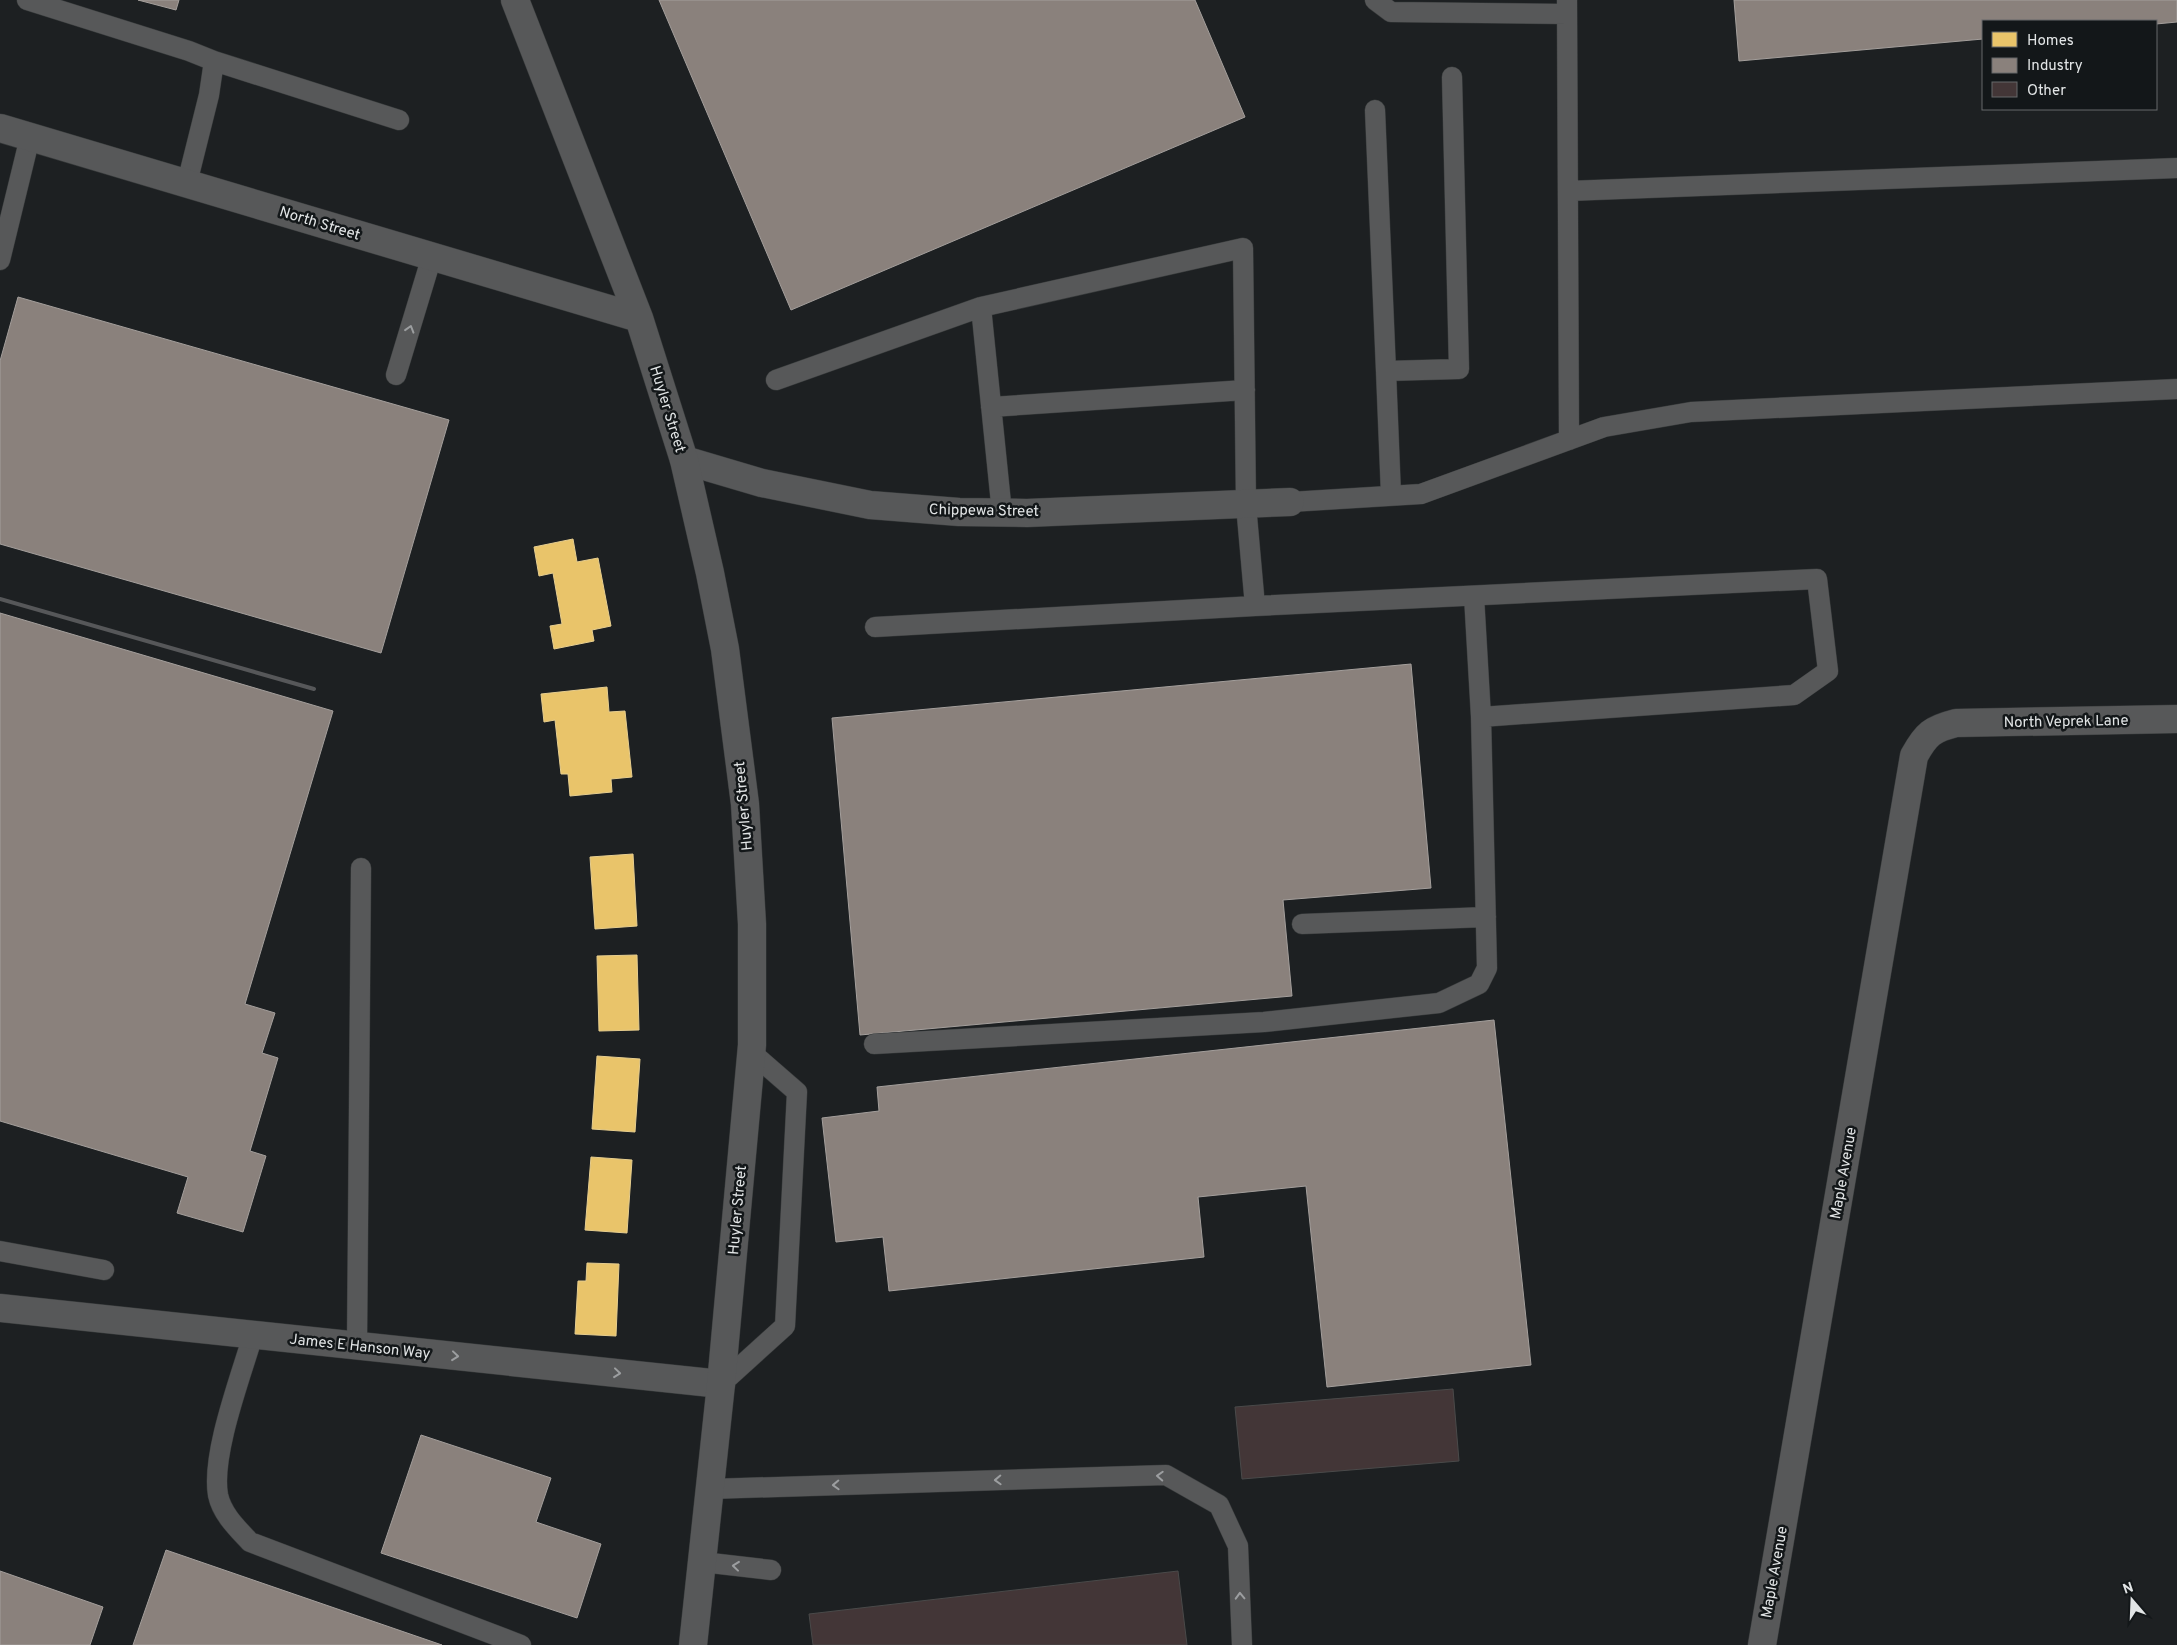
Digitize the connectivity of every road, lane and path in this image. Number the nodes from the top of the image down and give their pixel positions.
1 (26, 0) edge
2 (515, 0) edge
3 (1375, 0) edge
4 (1567, 7) edge
5 (214, 61) junction
6 (1452, 77) dead end
7 (1375, 110) dead end
8 (399, 120) dead end
9 (0, 128) edge
10 (30, 137) junction
11 (2177, 168) edge
12 (187, 183) junction
13 (1568, 191) junction
14 (0, 256) edge
15 (432, 256) junction
16 (981, 307) junction
17 (639, 318) junction
18 (1386, 371) junction
19 (396, 375) dead end
20 (776, 380) dead end
21 (2177, 389) edge
22 (1245, 390) junction
23 (991, 407) junction
24 (1569, 440) junction
25 (684, 460) junction
26 (1391, 495) junction
27 (1290, 502) joint
28 (1246, 505) junction
29 (1002, 513) junction
30 (1474, 596) junction
31 (1255, 606) junction
32 (875, 627) dead end
33 (1481, 717) junction
34 (2177, 718) edge
35 (1956, 723) joint
36 (361, 868) dead end
37 (1486, 917) junction
38 (1302, 924) dead end
39 (874, 1044) dead end
40 (751, 1052) junction
41 (0, 1251) edge
42 (104, 1270) dead end
43 (0, 1308) edge
44 (253, 1335) junction
45 (357, 1346) junction
46 (721, 1384) junction
47 (710, 1489) junction
48 (702, 1562) junction
49 (771, 1570) dead end
50 (521, 1645) edge
51 (693, 1645) edge
52 (1242, 1645) edge
53 (1762, 1645) edge

1 - 5 lane
2 - 17 street, Huyler Street
3 - 4 lane
4 - 13 lane
5 - 8 lane
5 - 12 lane
6 - 18 lane
7 - 18 lane
9 - 10 street, North Street
10 - 12 street, North Street
10 - 14 lane
11 - 13 lane
12 - 15 street, North Street
13 - 24 lane
15 - 17 street, North Street
19 -> 15 lane
16 - 20 lane
16 - 22 lane
16 - 23 lane
17 - 25 street, Huyler Street
18 - 26 lane
21 - 24 lane
22 - 23 lane
22 - 28 lane
23 - 29 lane
24 - 26 lane
25 - 29 street, Chippewa Street
25 - 40 street, Huyler Street
26 - 27 lane
27 - 28 street, Chippewa Street
28 - 29 street, Chippewa Street
28 - 31 lane
30 - 31 lane
30 - 33 lane
30 - 33 lane
31 - 32 lane
33 - 37 lane
34 - 35 street, North Veprek Lane
35 - 53 street, Maple Avenue
36 - 45 lane
37 - 38 lane
37 - 39 lane
40 - 46 street, Huyler Street
40 - 46 lane
41 - 42 lane
43 - 44 street, James E Hanson Way
44 - 45 street, James E Hanson Way
44 - 50 lane
45 -> 46 street, James E Hanson Way
46 - 47 street, Huyler Street
47 - 48 street, Huyler Street
52 -> 47 lane
49 -> 48 lane
48 - 51 street, Huyler Street

